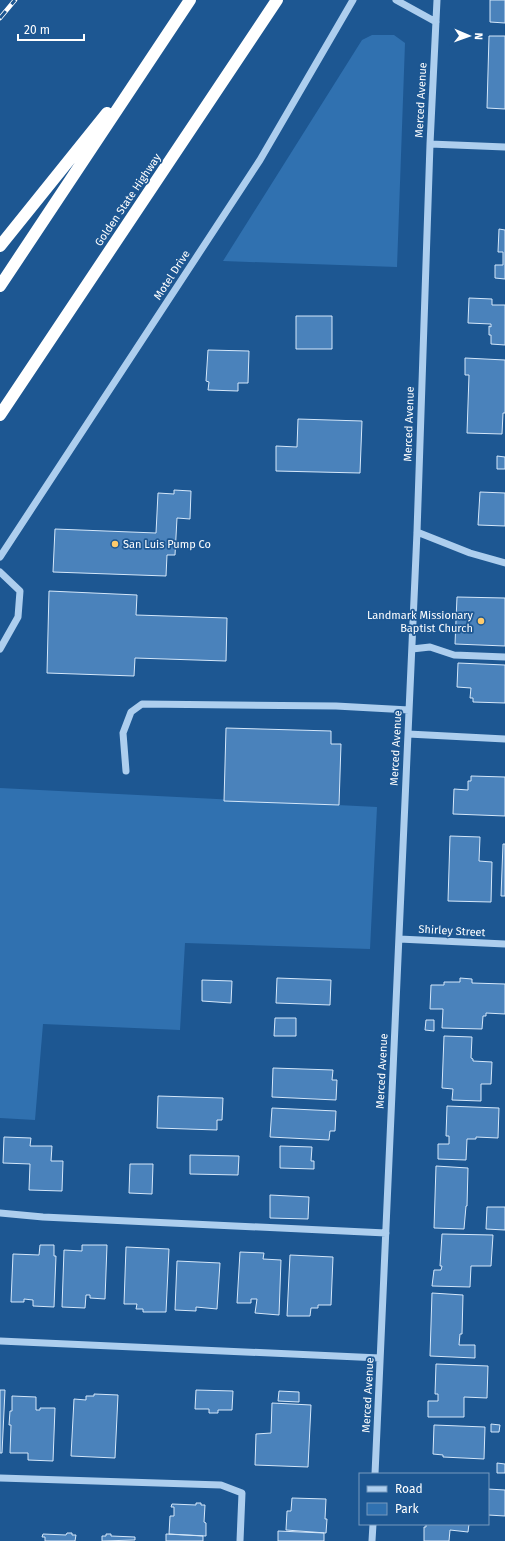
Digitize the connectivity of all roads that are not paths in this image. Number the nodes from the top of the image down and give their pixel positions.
1 (190, 0) edge
2 (277, 0) edge
3 (354, 0) edge
4 (396, 0) edge
5 (437, 0) edge
6 (436, 22) junction
7 (156, 51) junction
8 (430, 144) junction
9 (505, 147) edge
10 (0, 246) edge
11 (0, 286) edge
12 (0, 415) edge
13 (417, 532) junction
14 (0, 557) edge
15 (505, 563) edge
16 (0, 572) edge
17 (0, 649) edge
18 (412, 649) junction
19 (505, 657) edge
20 (409, 710) junction
21 (408, 734) junction
22 (505, 739) edge
23 (126, 771) dead end
24 (399, 939) junction
25 (505, 944) edge
26 (0, 1213) edge
27 (386, 1233) junction
28 (0, 1341) edge
29 (380, 1358) junction
30 (375, 1473) edge
31 (0, 1478) edge
32 (373, 1525) edge
33 (240, 1541) edge
34 (372, 1541) edge

1 - 7 highway
2 - 12 highway, Golden State Highway
3 - 14 street, Motel Drive
4 - 6 street
5 - 6 street, Merced Avenue
6 - 8 street, Merced Avenue
7 - 10 highway
7 - 11 highway
8 - 9 street
8 - 13 street, Merced Avenue
13 - 15 street
13 - 18 street, Merced Avenue
16 - 17 street
18 - 19 street
18 - 20 street, Merced Avenue
20 - 21 street, Merced Avenue
20 - 23 street
21 - 22 street
21 - 24 street, Merced Avenue
24 - 25 street, Shirley Street
24 - 27 street, Merced Avenue
26 - 27 street
27 - 29 street, Merced Avenue
28 - 29 street
29 - 30 street, Merced Avenue
31 - 33 street
32 - 34 street

